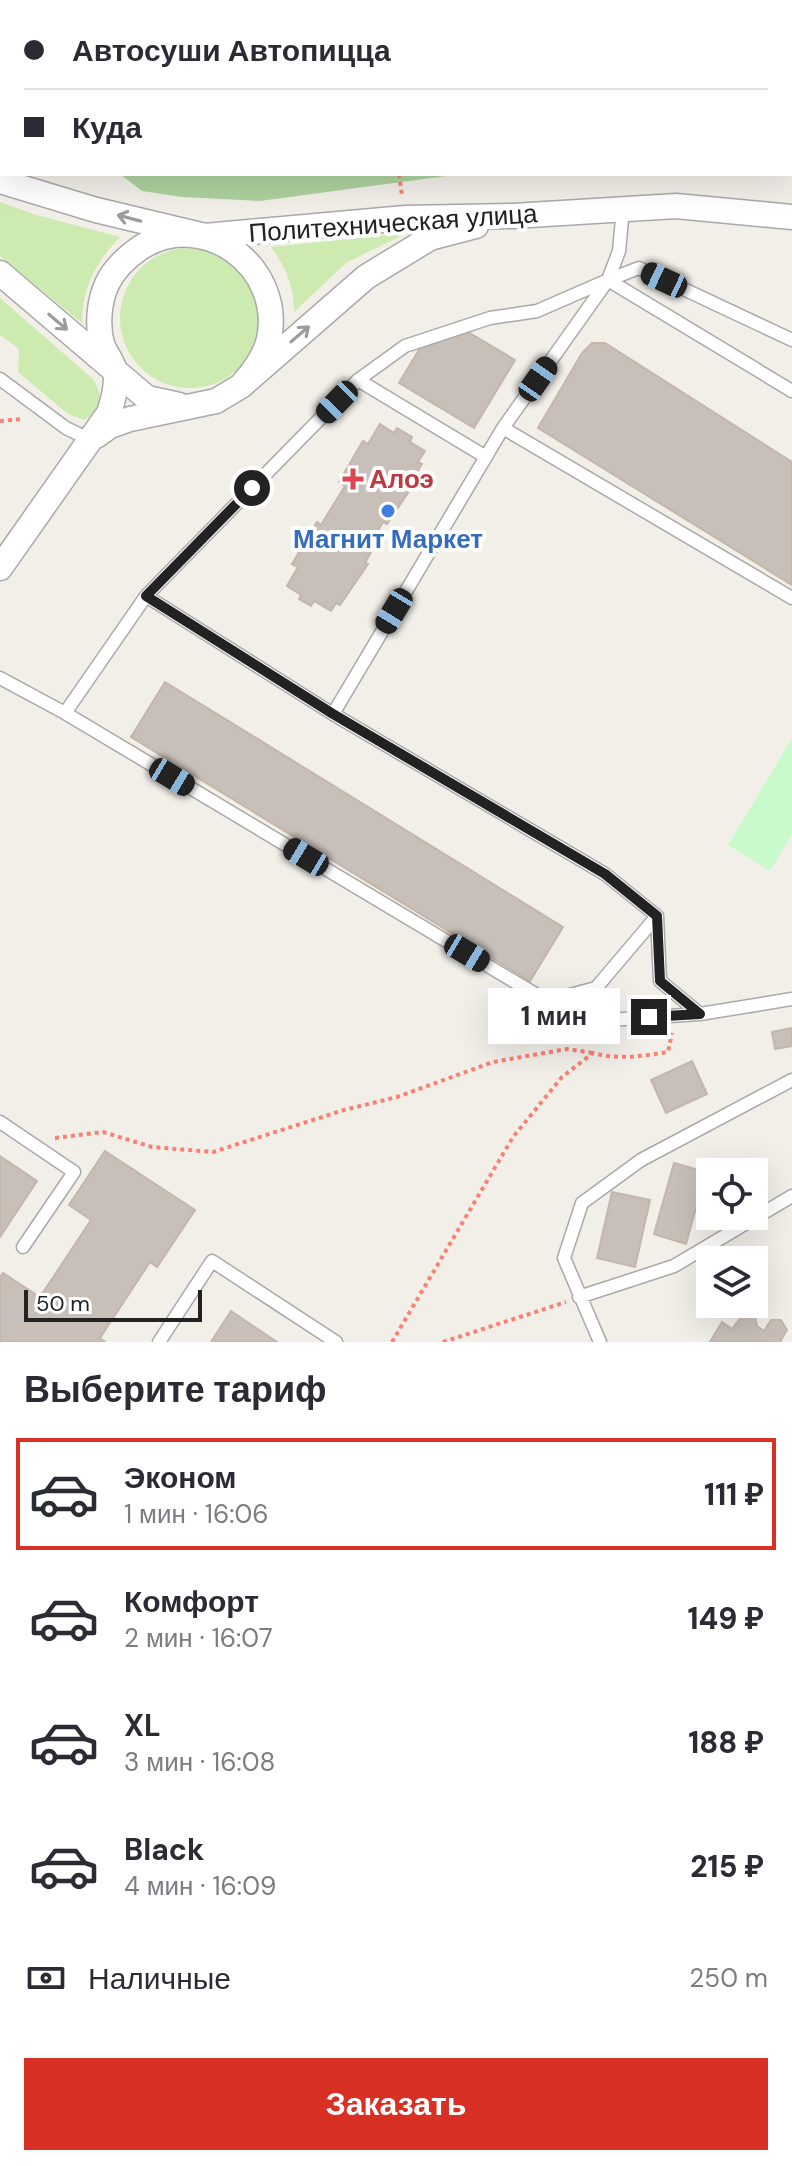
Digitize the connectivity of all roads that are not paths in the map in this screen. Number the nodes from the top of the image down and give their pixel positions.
1 (0, 181) edge
2 (623, 209) junction
3 (513, 216) junction
4 (792, 217) edge
5 (205, 236) junction
6 (0, 273) edge
7 (608, 280) junction
8 (792, 340) edge
9 (115, 371) junction
10 (0, 379) edge
11 (358, 380) junction
12 (241, 386) junction
13 (792, 391) edge
14 (187, 407) junction
15 (503, 428) junction
16 (91, 440) junction
17 (486, 457) junction
18 (0, 568) edge
19 (146, 596) junction
20 (792, 598) edge
21 (0, 678) edge
22 (65, 713) junction
23 (333, 714) junction
24 (657, 916) junction
25 (792, 999) edge
26 (547, 1001) junction
27 (700, 1014) junction
28 (792, 1080) edge
29 (0, 1122) edge
30 (792, 1196) edge
31 (23, 1247) dead end
32 (579, 1297) junction
33 (159, 1342) edge
34 (336, 1342) edge
35 (600, 1342) edge

5 -> 1 street, Политехническая улица
2 - 3 street, Политехническая улица
2 - 4 street, Политехническая улица
2 - 7 lane
3 - 5 street, Политехническая улица
12 -> 3 street
5 - 9 street
5 - 12 street
6 -> 9 street
7 - 8 lane
7 - 11 lane
7 - 13 lane
7 - 15 lane
9 - 14 street
9 - 16 street
10 - 16 lane
11 - 17 lane
11 - 19 lane
12 - 14 street
14 - 16 street
15 - 17 lane
15 - 20 lane
16 - 18 street
17 - 23 lane
19 - 22 lane
19 - 23 lane
21 - 22 lane
22 - 26 lane
23 - 24 lane
24 - 26 lane
24 - 27 lane
25 - 27 lane
26 - 27 lane
28 - 32 lane
29 - 31 lane
30 - 32 lane
32 - 35 lane
33 - 34 lane

